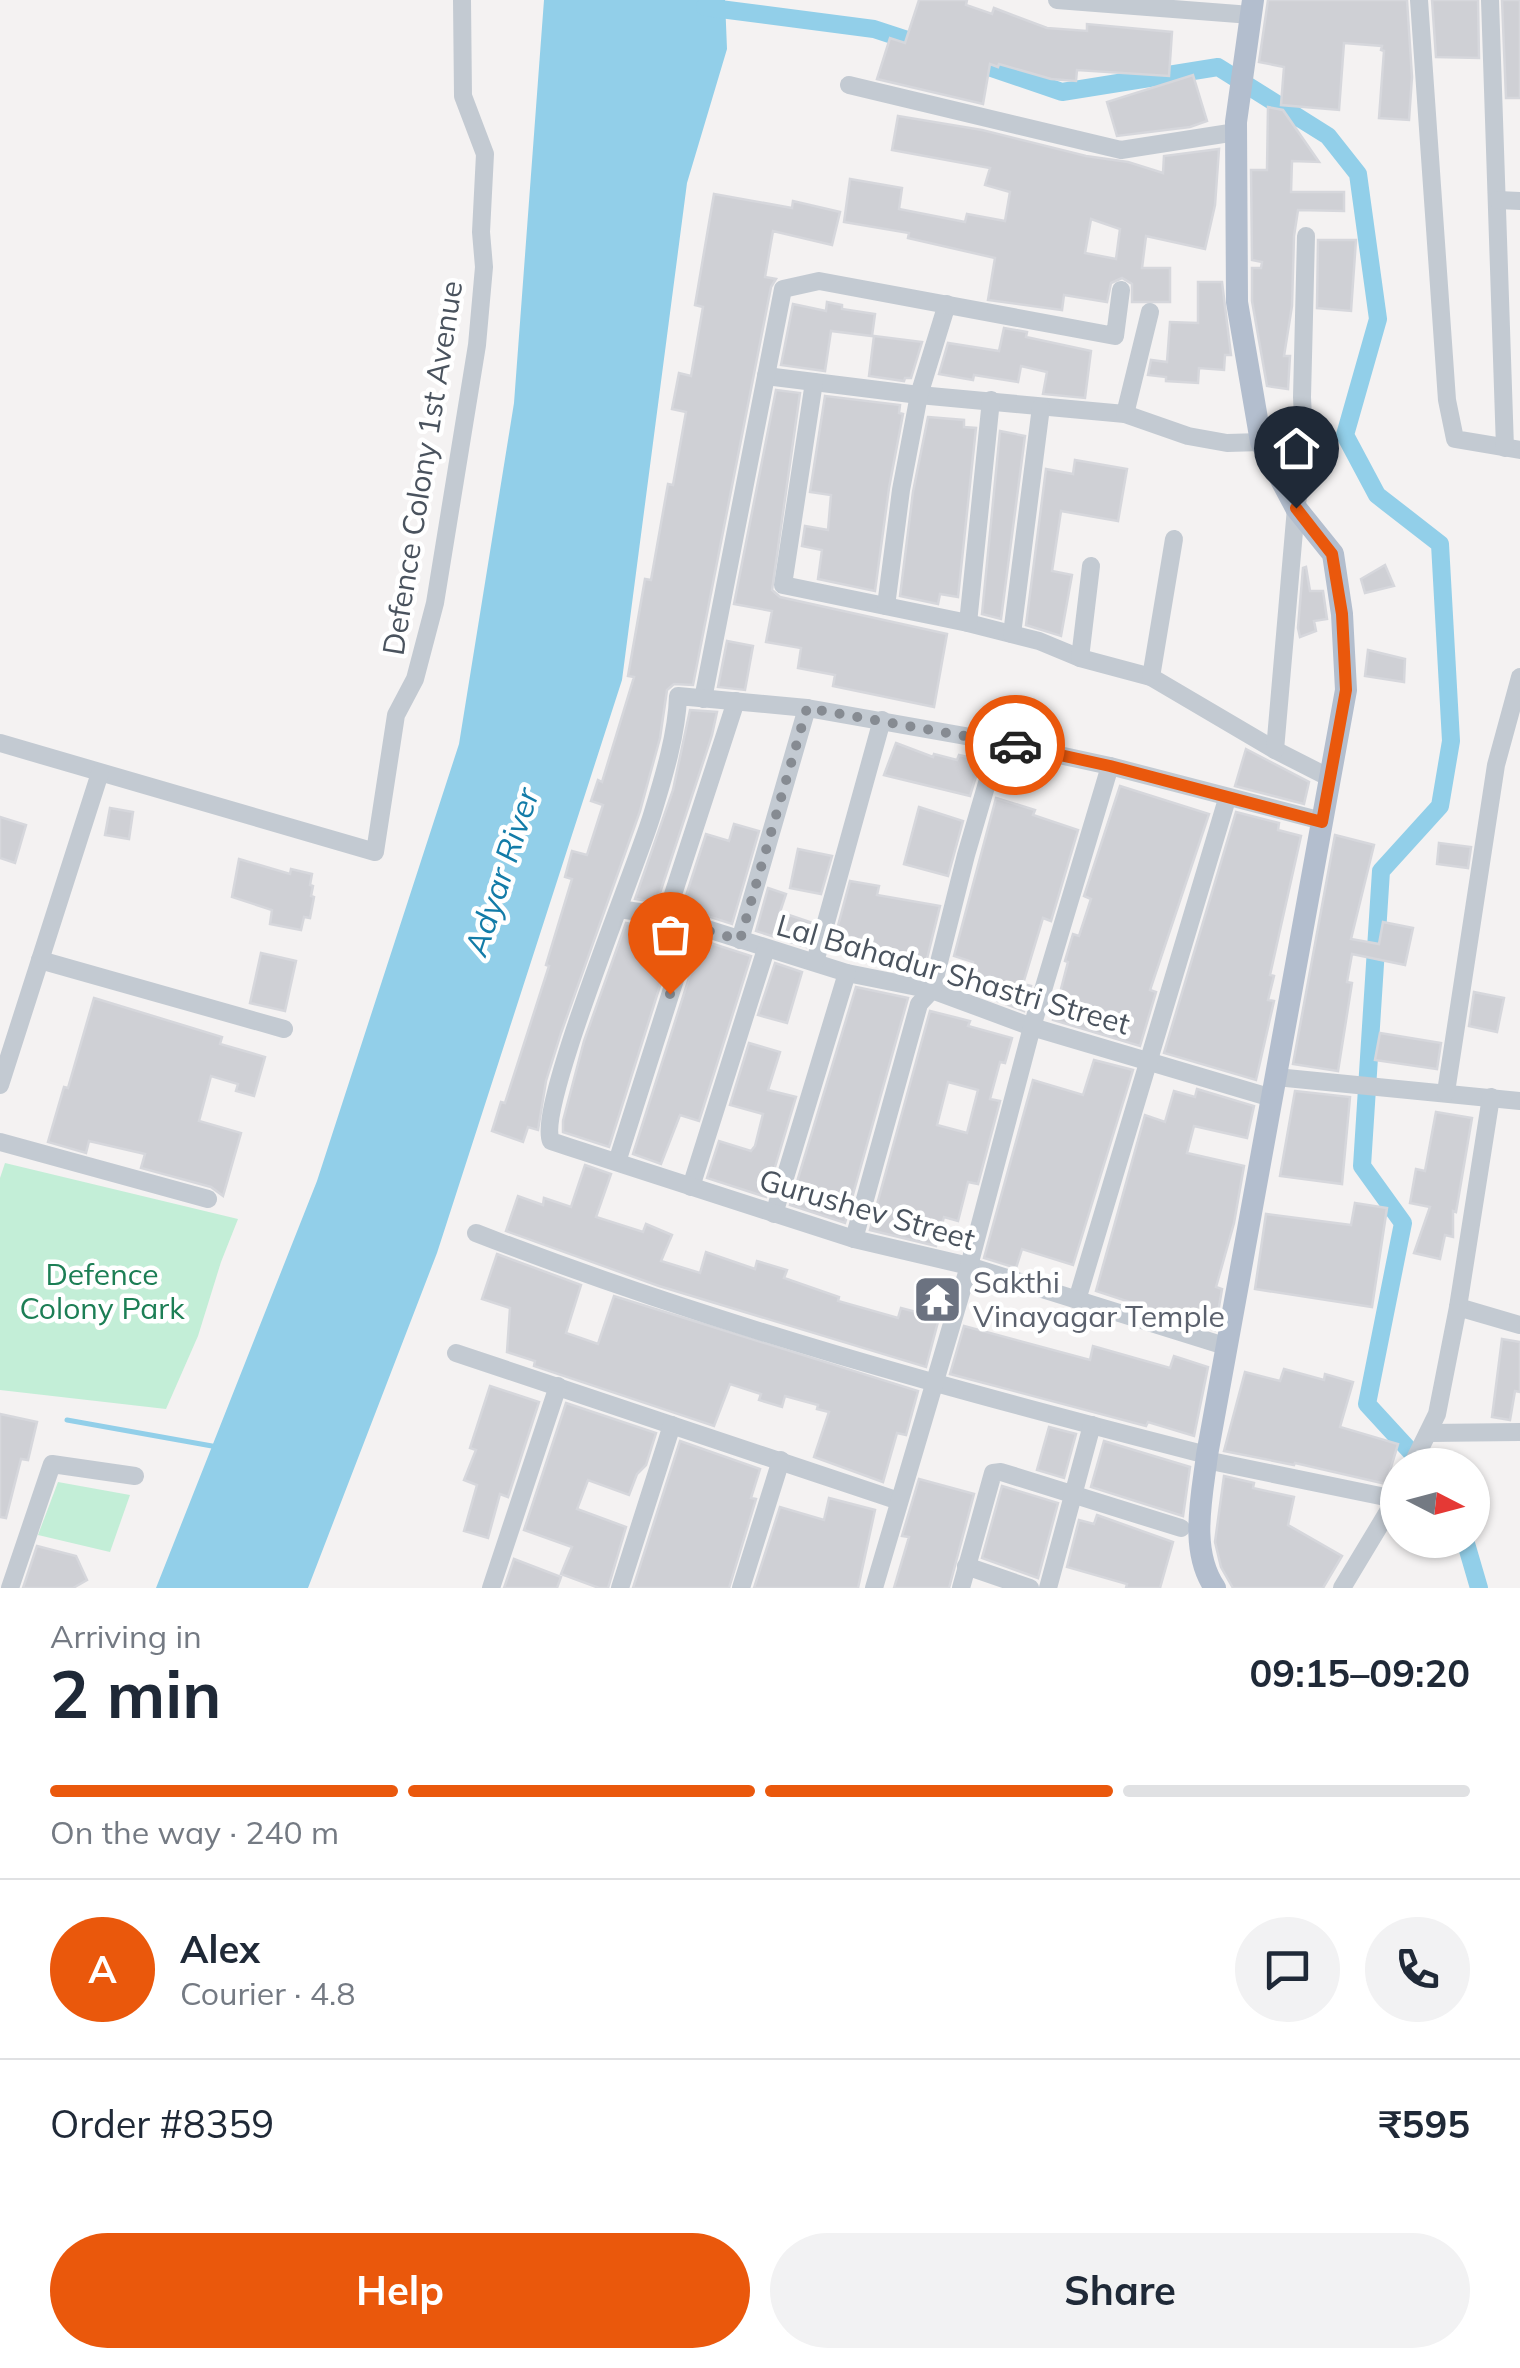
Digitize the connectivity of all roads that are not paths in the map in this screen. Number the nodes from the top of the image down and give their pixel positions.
1 (462, 0) edge
2 (1056, 0) edge
3 (1419, 0) edge
4 (1490, 0) edge
5 (1251, 15) edge
6 (849, 86) dead end
7 (1236, 127) junction
8 (1498, 200) junction
9 (1520, 201) edge
10 (1306, 236) dead end
11 (1122, 290) dead end
12 (946, 304) junction
13 (1150, 312) dead end
14 (766, 376) junction
15 (814, 382) junction
16 (919, 395) junction
17 (991, 400) junction
18 (1041, 407) junction
19 (1125, 414) junction
20 (1260, 442) junction
21 (1512, 449) edge
22 (1296, 508) junction
23 (1174, 539) dead end
24 (1091, 566) dead end
25 (886, 606) junction
26 (968, 622) junction
27 (1012, 634) junction
28 (1080, 658) junction
29 (1520, 676) edge
30 (1152, 677) junction
31 (703, 699) junction
32 (736, 701) junction
33 (807, 708) junction
34 (882, 720) junction
35 (999, 742) junction
36 (0, 743) edge
37 (1275, 750) junction
38 (1110, 766) junction
39 (100, 774) junction
40 (1330, 778) junction
41 (1227, 799) junction
42 (1322, 822) junction
43 (619, 909) junction
44 (666, 916) junction
45 (692, 926) junction
46 (740, 940) junction
47 (766, 949) junction
48 (40, 960) junction
49 (815, 962) junction
50 (847, 973) junction
51 (932, 990) junction
52 (1032, 1027) junction
53 (284, 1028) dead end
54 (4, 1059) edge
55 (1149, 1060) junction
56 (0, 1086) edge
57 (1274, 1087) junction
58 (1446, 1092) junction
59 (1491, 1097) junction
60 (1519, 1098) edge
61 (0, 1142) edge
62 (617, 1162) junction
63 (691, 1187) junction
64 (208, 1199) dead end
65 (774, 1214) junction
66 (476, 1233) dead end
67 (854, 1239) junction
68 (969, 1266) junction
69 (1077, 1300) junction
70 (1458, 1307) junction
71 (1520, 1325) edge
72 (1228, 1347) junction
73 (456, 1353) dead end
74 (932, 1384) junction
75 (558, 1386) junction
76 (672, 1425) junction
77 (1092, 1426) junction
78 (1428, 1432) junction
79 (1520, 1432) edge
80 (1420, 1448) edge
81 (1206, 1457) junction
82 (781, 1460) junction
83 (135, 1476) dead end
84 (1380, 1494) edge
85 (1074, 1495) junction
86 (899, 1502) junction
87 (1380, 1524) edge
88 (1181, 1528) dead end
89 (966, 1566) junction
90 (10, 1588) edge
91 (491, 1588) edge
92 (620, 1588) edge
93 (741, 1588) edge
94 (874, 1588) edge
95 (961, 1588) edge
96 (1030, 1588) edge
97 (1048, 1588) edge
98 (1215, 1588) edge
99 (1342, 1588) edge

1 - 39 street, Defence Colony 1st Avenue
2 - 5 street
3 - 21 street
4 - 8 street
5 - 7 main road
6 - 7 street
7 - 20 main road
8 - 9 street
8 - 21 street
10 - 22 street
11 - 12 street
12 - 14 street
12 - 16 street
13 - 19 street
14 - 15 street
14 - 31 street
15 - 16 street
15 - 25 street
16 - 17 street
16 - 25 street
17 - 18 street
17 - 26 street
18 - 19 street
18 - 27 street
19 - 20 street
20 - 22 main road
22 - 37 street
22 - 40 main road
23 - 30 street
24 - 28 street
25 - 26 street
26 - 27 street
27 - 28 street
28 - 30 street
29 - 58 street
30 - 37 street
31 - 32 street
31 - 43 street
32 - 33 street
32 - 44 street
33 - 34 street
33 - 46 street
34 - 35 street
34 - 49 street
35 - 38 street
35 - 51 street
36 - 39 street, Defence Colony 1st Avenue
37 - 40 street
38 - 41 street
38 - 52 street
39 - 48 street
40 - 42 main road
41 - 42 street
41 - 55 street
42 - 57 main road
43 - 44 street, Lal Bahadur Shastri Street
43 - 62 street, Gurushev Street
44 - 45 street, Lal Bahadur Shastri Street
45 - 46 street, Lal Bahadur Shastri Street
45 - 62 street
46 - 47 street, Lal Bahadur Shastri Street
47 - 49 street, Lal Bahadur Shastri Street
47 - 63 street
48 - 53 street
48 - 54 street
49 - 50 street, Lal Bahadur Shastri Street
50 - 51 street, Lal Bahadur Shastri Street
50 - 65 street
51 - 52 street, Lal Bahadur Shastri Street
51 - 67 street
52 - 55 street, Lal Bahadur Shastri Street
52 - 68 street
54 - 56 street
55 - 57 street, Lal Bahadur Shastri Street
55 - 69 street
57 - 58 street, Lal Bahadur Shastri Street
57 - 72 main road
58 - 59 street, Lal Bahadur Shastri Street
59 - 60 street, Lal Bahadur Shastri Street
59 - 70 street
61 - 64 street
62 - 63 street, Gurushev Street
63 - 65 street, Gurushev Street
65 - 67 street, Gurushev Street
66 - 74 street
67 - 68 street, Gurushev Street
68 - 69 street, Gurushev Street
68 - 74 street
69 - 72 street, Gurushev Street
70 - 71 street
70 - 78 street
72 - 81 main road
73 - 75 street
74 - 77 street
74 - 86 street
75 - 76 street
75 - 91 street
76 - 82 street
76 - 92 street
77 - 81 street
77 - 85 street
78 - 79 street
78 - 80 street
81 - 84 street
81 - 98 main road
82 - 86 street
82 - 93 street
83 - 90 street
85 - 88 street
85 - 89 street
85 - 97 street
86 - 94 street
87 - 99 street
89 - 95 street
89 - 96 street

